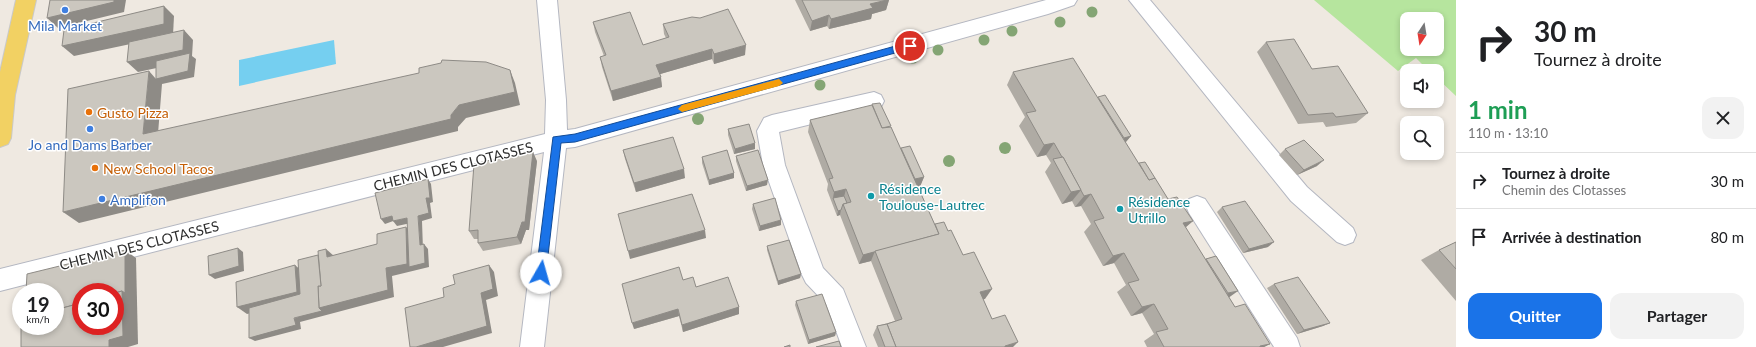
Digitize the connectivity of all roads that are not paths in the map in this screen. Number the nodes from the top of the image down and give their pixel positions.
1 (26, 0) edge
2 (547, 0) edge
3 (1067, 0) edge
4 (1139, 0) edge
5 (874, 101) dead end
6 (0, 138) edge
7 (556, 140) junction
8 (1197, 206) dead end
9 (1345, 235) dead end
10 (0, 280) edge
11 (532, 347) edge
12 (854, 347) edge
13 (1288, 347) edge

1 - 6 main road
2 - 7 street
3 - 7 street, CHEMIN DES CLOTASSES
4 - 9 street
5 - 12 street
7 - 10 street, CHEMIN DES CLOTASSES
7 - 11 street
8 - 13 street

